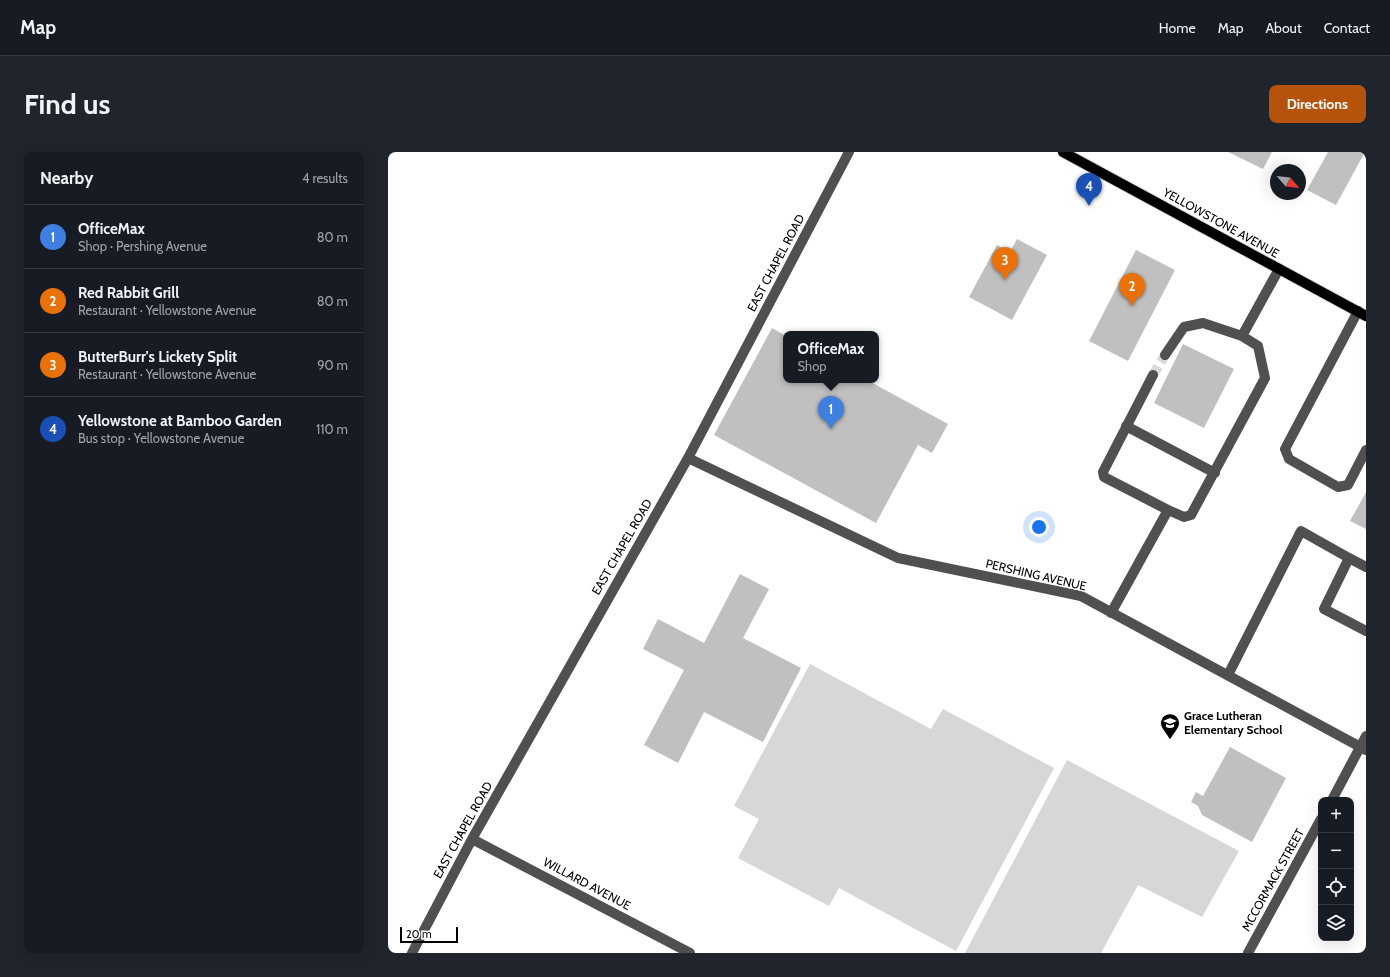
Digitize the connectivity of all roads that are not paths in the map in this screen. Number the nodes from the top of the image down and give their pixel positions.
1 (849, 152) edge
2 (1063, 152) edge
3 (1279, 269) junction
4 (1362, 314) edge
5 (1242, 336) junction
6 (1165, 355) tunnel mouth
7 (1153, 376) tunnel mouth
8 (1126, 426) junction
9 (1366, 450) edge
10 (688, 458) junction
11 (1215, 472) junction
12 (1168, 510) junction
13 (1349, 558) junction
14 (1366, 567) edge
15 (1111, 613) junction
16 (1366, 631) edge
17 (1228, 675) junction
18 (1366, 736) edge
19 (1363, 748) edge
20 (1334, 797) edge
21 (1318, 825) edge
22 (472, 839) junction
23 (412, 953) edge
24 (690, 953) edge
25 (1248, 953) edge

1 - 10 street, EAST CHAPEL ROAD
2 - 3 main road, YELLOWSTONE AVENUE
3 - 4 main road, YELLOWSTONE AVENUE
3 - 5 street
4 - 9 street
5 - 6 street
5 - 11 street
7 - 8 street
8 - 11 street
8 - 12 street
10 - 15 street, PERSHING AVENUE
10 - 22 street, EAST CHAPEL ROAD
11 - 12 street
12 - 15 street
13 - 14 street
13 - 16 street
13 - 17 street
15 - 17 street, PERSHING AVENUE
17 - 19 street, PERSHING AVENUE
18 - 19 street
19 - 20 street
21 - 25 street, MCCORMACK STREET
22 - 23 street, EAST CHAPEL ROAD
22 - 24 street, WILLARD AVENUE

